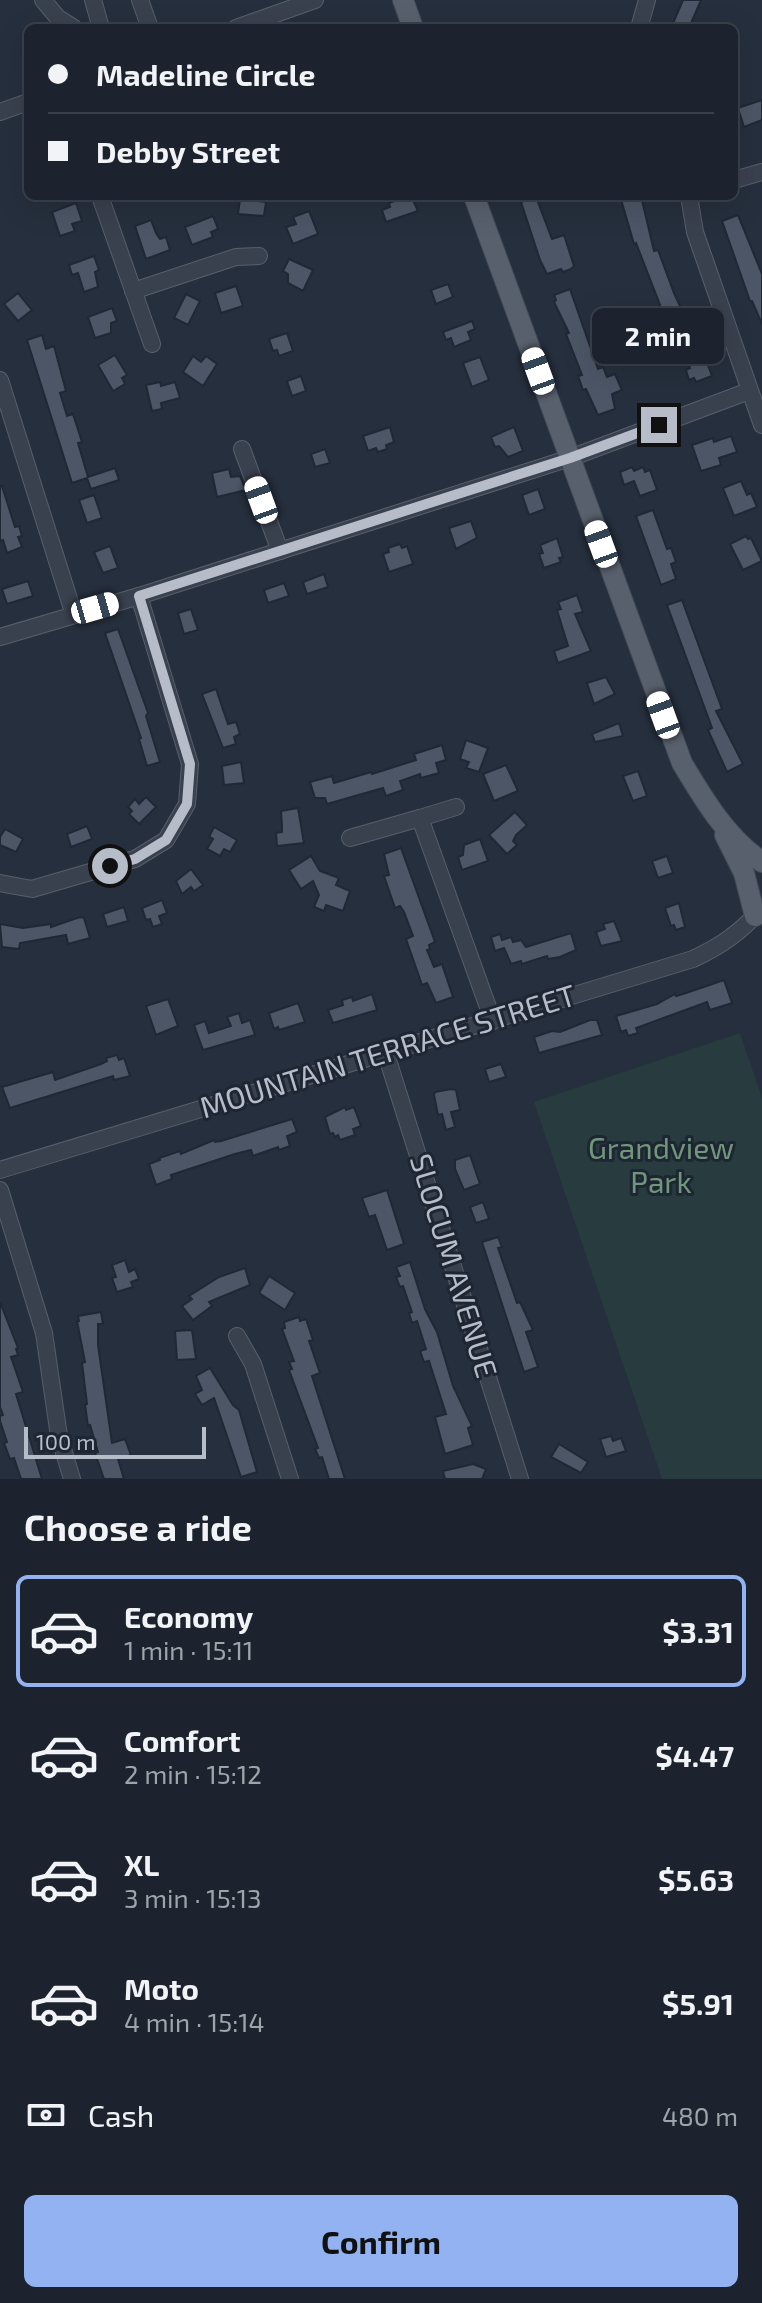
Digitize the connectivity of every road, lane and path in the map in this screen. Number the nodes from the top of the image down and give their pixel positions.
1 (43, 0) edge
2 (93, 0) edge
3 (140, 0) edge
4 (315, 0) edge
5 (403, 0) edge
6 (647, 0) edge
7 (273, 22) edge
8 (68, 24) edge
9 (100, 24) edge
10 (149, 24) edge
11 (412, 24) edge
12 (640, 24) edge
13 (24, 103) edge
14 (0, 112) edge
15 (762, 172) edge
16 (738, 179) edge
17 (101, 200) edge
18 (475, 200) edge
19 (690, 200) edge
20 (259, 256) dead end
21 (133, 291) junction
22 (152, 344) dead end
23 (0, 380) edge
24 (749, 391) junction
25 (762, 425) edge
26 (242, 449) dead end
27 (570, 458) junction
28 (280, 551) junction
29 (139, 596) junction
30 (74, 615) junction
31 (0, 637) edge
32 (456, 807) dead end
33 (716, 817) junction
34 (420, 818) junction
35 (350, 838) dead end
36 (762, 862) edge
37 (0, 883) edge
38 (758, 912) edge
39 (493, 1021) junction
40 (386, 1054) junction
41 (0, 1170) edge
42 (0, 1190) edge
43 (237, 1336) dead end
44 (72, 1479) edge
45 (290, 1479) edge
46 (520, 1479) edge

1 - 8 street
2 - 9 street
3 - 10 street
4 - 7 street
5 - 11 main road
6 - 12 street
13 - 14 street
15 - 16 street
17 - 21 street
18 - 27 main road
19 - 24 street
20 - 21 street
21 - 22 street
23 - 30 street
24 - 25 street
24 - 27 street
26 - 28 street
27 - 28 street
27 - 33 main road
28 - 29 street
29 - 30 street
29 - 37 street
30 - 31 street
32 - 34 street
33 - 36 main road
33 - 38 main road
34 - 35 street
34 - 39 street
38 - 39 street, MOUNTAIN TERRACE STREET
39 - 40 street, MOUNTAIN TERRACE STREET
40 - 41 street, MOUNTAIN TERRACE STREET
40 - 46 street, SLOCUM AVENUE
42 - 44 street
43 - 45 street

